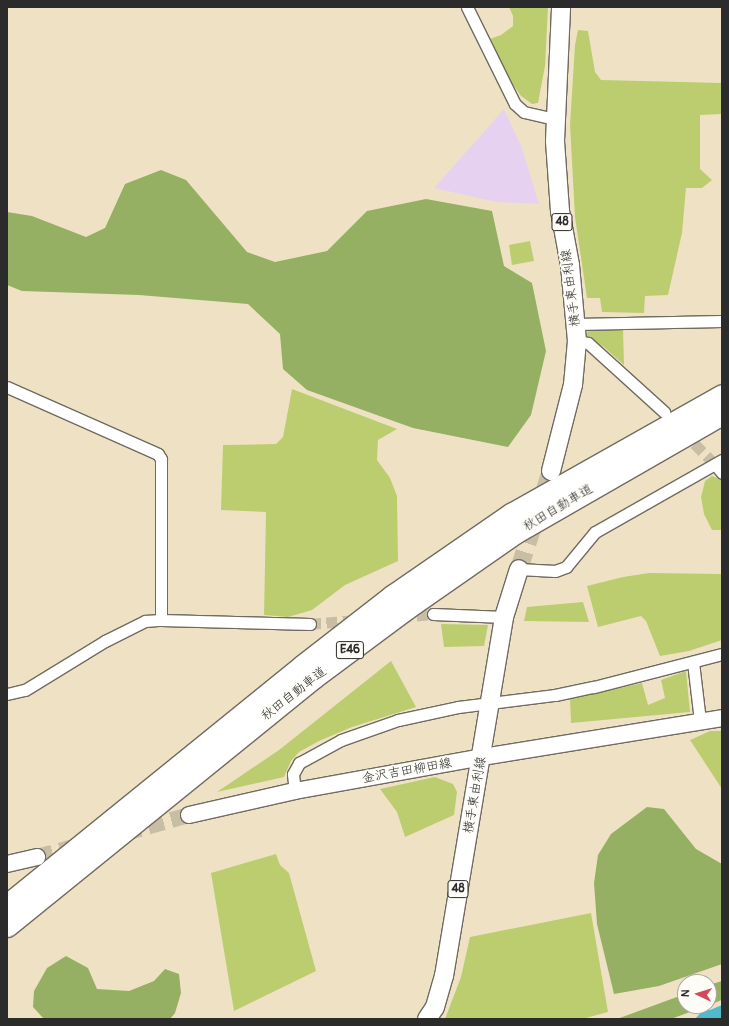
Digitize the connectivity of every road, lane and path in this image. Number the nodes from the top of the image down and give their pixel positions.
1 (467, 7) edge
2 (561, 7) edge
3 (555, 119) junction
4 (722, 321) edge
5 (577, 333) junction
6 (7, 387) edge
7 (722, 395) edge
8 (664, 412) dead end
9 (722, 414) edge
10 (720, 465) edge
11 (551, 471) tunnel mouth
12 (519, 569) joint
13 (433, 614) tunnel mouth
14 (504, 617) junction
15 (161, 620) junction
16 (310, 624) tunnel mouth
17 (722, 654) edge
18 (693, 662) junction
19 (7, 694) edge
20 (488, 704) junction
21 (722, 718) edge
22 (700, 721) junction
23 (482, 757) junction
24 (294, 791) junction
25 (189, 815) tunnel mouth
26 (37, 857) tunnel mouth
27 (7, 864) edge
28 (7, 905) edge
29 (7, 926) edge
30 (427, 1019) edge

1 - 3 street
2 - 3 main road, 横手東由利線 / 48
3 - 5 main road, 横手東由利線 / 48
4 - 5 street
5 - 8 street
5 - 11 main road, 横手東由利線 / 48
6 - 15 street
7 - 28 highway, 秋田自動車道 / E46
9 - 29 highway, 秋田自動車道 / E46
10 - 12 street
12 - 14 main road, 横手東由利線 / 48
13 - 14 street
14 - 20 main road, 横手東由利線 / 48
15 - 16 street
15 - 19 street
17 - 18 street
18 - 20 street
18 - 22 street
20 - 23 main road, 横手東由利線 / 48
20 - 24 street
21 - 22 main road, 金沢吉田柳田線
22 - 23 main road, 金沢吉田柳田線
23 - 24 main road, 金沢吉田柳田線
23 - 30 main road, 横手東由利線 / 48
24 - 25 main road, 金沢吉田柳田線
26 - 27 main road

